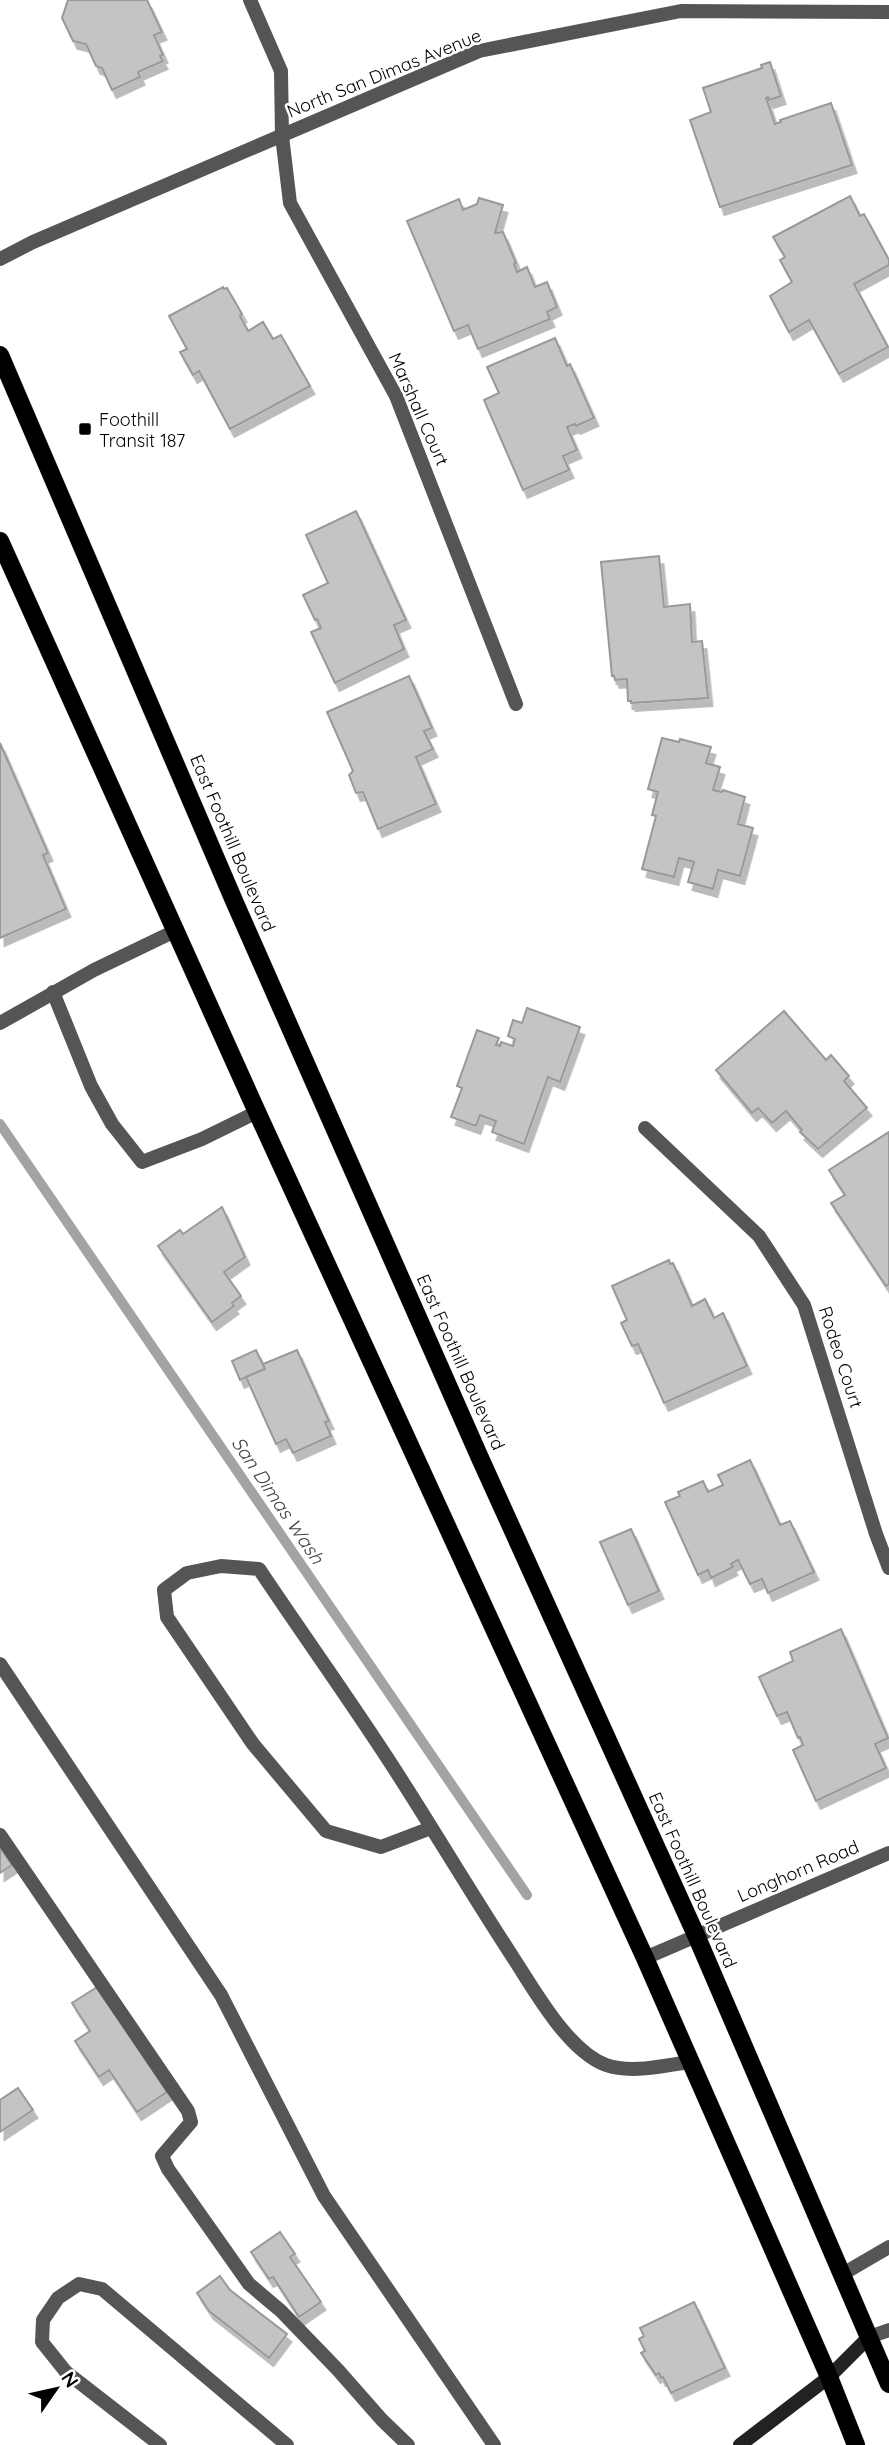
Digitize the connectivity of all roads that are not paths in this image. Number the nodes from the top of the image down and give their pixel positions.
1 (250, 0) edge
2 (889, 12) edge
3 (282, 136) junction
4 (0, 259) edge
5 (0, 355) edge
6 (0, 541) edge
7 (516, 704) dead end
8 (175, 932) junction
9 (53, 992) junction
10 (0, 1023) edge
11 (257, 1112) junction
12 (645, 1128) dead end
13 (889, 1568) edge
14 (0, 1664) edge
15 (431, 1828) junction
16 (0, 1835) edge
17 (889, 1853) edge
18 (695, 1935) junction
19 (645, 1958) junction
20 (690, 2062) junction
21 (889, 2247) edge
22 (841, 2276) junction
23 (889, 2330) edge
24 (869, 2337) junction
25 (829, 2377) junction
26 (889, 2384) edge
27 (160, 2445) edge
28 (287, 2445) edge
29 (408, 2445) edge
30 (494, 2445) edge
31 (740, 2445) edge
32 (856, 2445) edge

1 - 3 street, Marshall Court
2 - 3 street, North San Dimas Avenue
3 - 4 street, North San Dimas Avenue
3 - 7 street, Marshall Court
5 - 18 main road, East Foothill Boulevard
6 - 8 main road
8 - 9 street
8 - 11 main road
9 - 10 street
9 - 11 street
11 - 19 main road
12 - 13 street, Rodeo Court
14 - 30 street
15 - 15 street
15 - 20 street
16 - 29 street
17 - 18 street, Longhorn Road
18 - 19 street, Longhorn Road
18 - 22 main road, East Foothill Boulevard
19 - 20 main road
20 - 25 main road
21 - 22 street
22 - 24 main road, East Foothill Boulevard
23 - 24 street
24 - 25 main road
24 - 26 main road, East Foothill Boulevard
25 - 31 main road
25 - 32 main road
27 - 28 street

